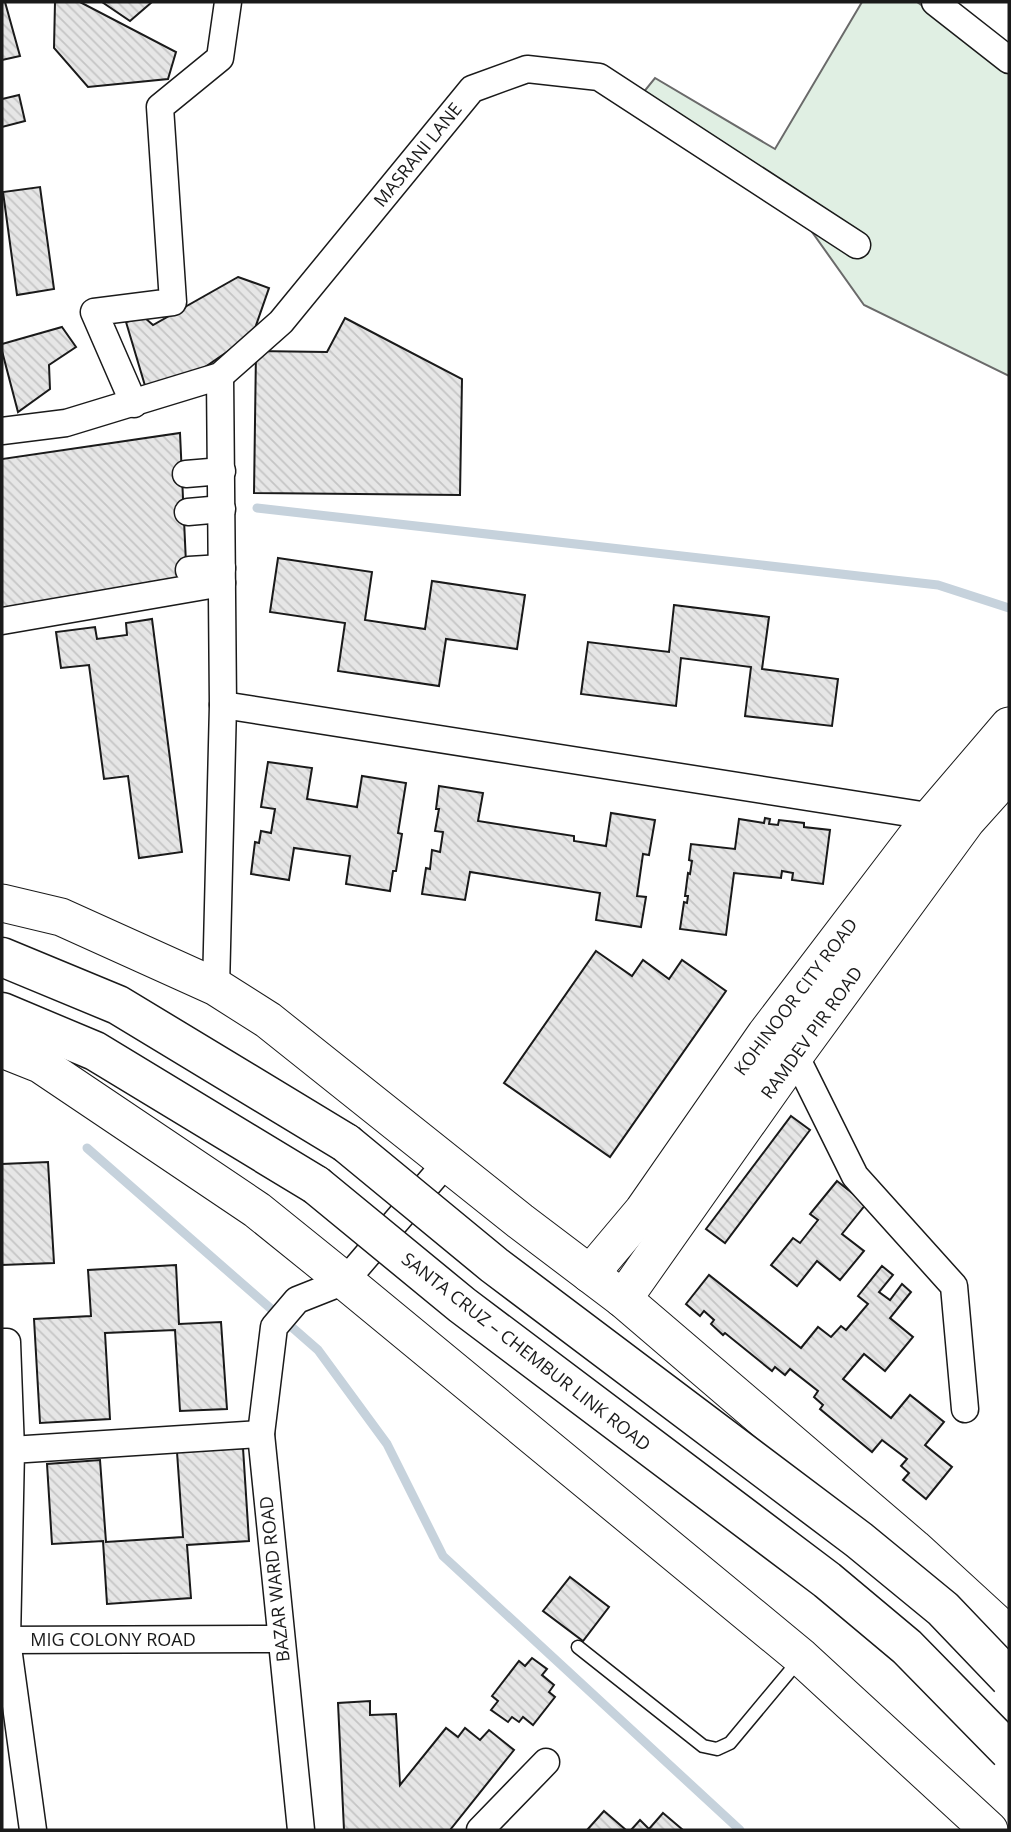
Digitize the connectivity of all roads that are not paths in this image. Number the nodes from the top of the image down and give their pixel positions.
1 (228, 2) edge
2 (935, 2) edge
3 (1009, 60) edge
4 (857, 245) dead end
5 (220, 376) junction
6 (134, 404) junction
7 (2, 431) edge
8 (222, 471) junction
9 (186, 474) dead end
10 (222, 509) junction
11 (188, 512) dead end
12 (189, 570) dead end
13 (222, 575) junction
14 (2, 621) edge
15 (223, 705) junction
16 (1009, 726) edge
17 (1009, 773) edge
18 (949, 819) junction
19 (2, 903) edge
20 (2, 957) edge
21 (216, 987) junction
22 (2, 1012) edge
23 (766, 1034) junction
24 (2, 1049) edge
25 (795, 1055) junction
26 (447, 1162) junction
27 (590, 1274) junction
28 (345, 1281) junction
29 (623, 1299) junction
30 (2, 1342) edge
31 (5, 1405) edge
32 (965, 1409) dead end
33 (261, 1434) junction
34 (11, 1450) junction
35 (1009, 1635) edge
36 (281, 1639) junction
37 (4, 1640) edge
38 (578, 1647) dead end
39 (801, 1657) junction
40 (1009, 1678) edge
41 (1009, 1751) edge
42 (545, 1762) dead end
43 (33, 1830) edge
44 (301, 1830) edge
45 (480, 1830) edge
46 (989, 1830) edge

1 - 6 street
2 - 3 street
4 - 5 street, MASRANI LANE
5 - 6 street, MASRANI LANE
5 - 8 street
6 - 7 street, MASRANI LANE
8 - 9 street
8 - 10 street
10 - 11 street
10 - 13 street
12 - 13 street
13 - 14 street
13 - 15 street
15 - 18 street
15 - 21 street
16 - 18 street, KOHINOOR CITY ROAD
17 - 18 street, RAMDEV PIR ROAD
18 - 23 street, KOHINOOR CITY ROAD
18 - 25 street, RAMDEV PIR ROAD
19 - 21 street
20 - 40 highway, bridge
21 - 26 street
22 - 41 highway, SANTA CRUZ – CHEMBUR LINK ROAD, bridge
23 - 25 street
23 - 27 street, KOHINOOR CITY ROAD
24 - 28 street
25 - 29 street, RAMDEV PIR ROAD
25 - 32 street
26 - 27 street
26 - 28 street
27 - 29 street
28 - 33 street, BAZAR WARD ROAD
28 - 39 street
29 - 35 street
30 - 31 street, MIG COLONY ROAD
31 - 34 street, MIG COLONY ROAD
33 - 34 street
33 - 36 street, BAZAR WARD ROAD
34 - 37 street, MIG COLONY ROAD
36 - 37 street, MIG COLONY ROAD
36 - 44 street, BAZAR WARD ROAD
37 - 43 street
38 - 39 lane
39 - 46 street
42 - 45 street

